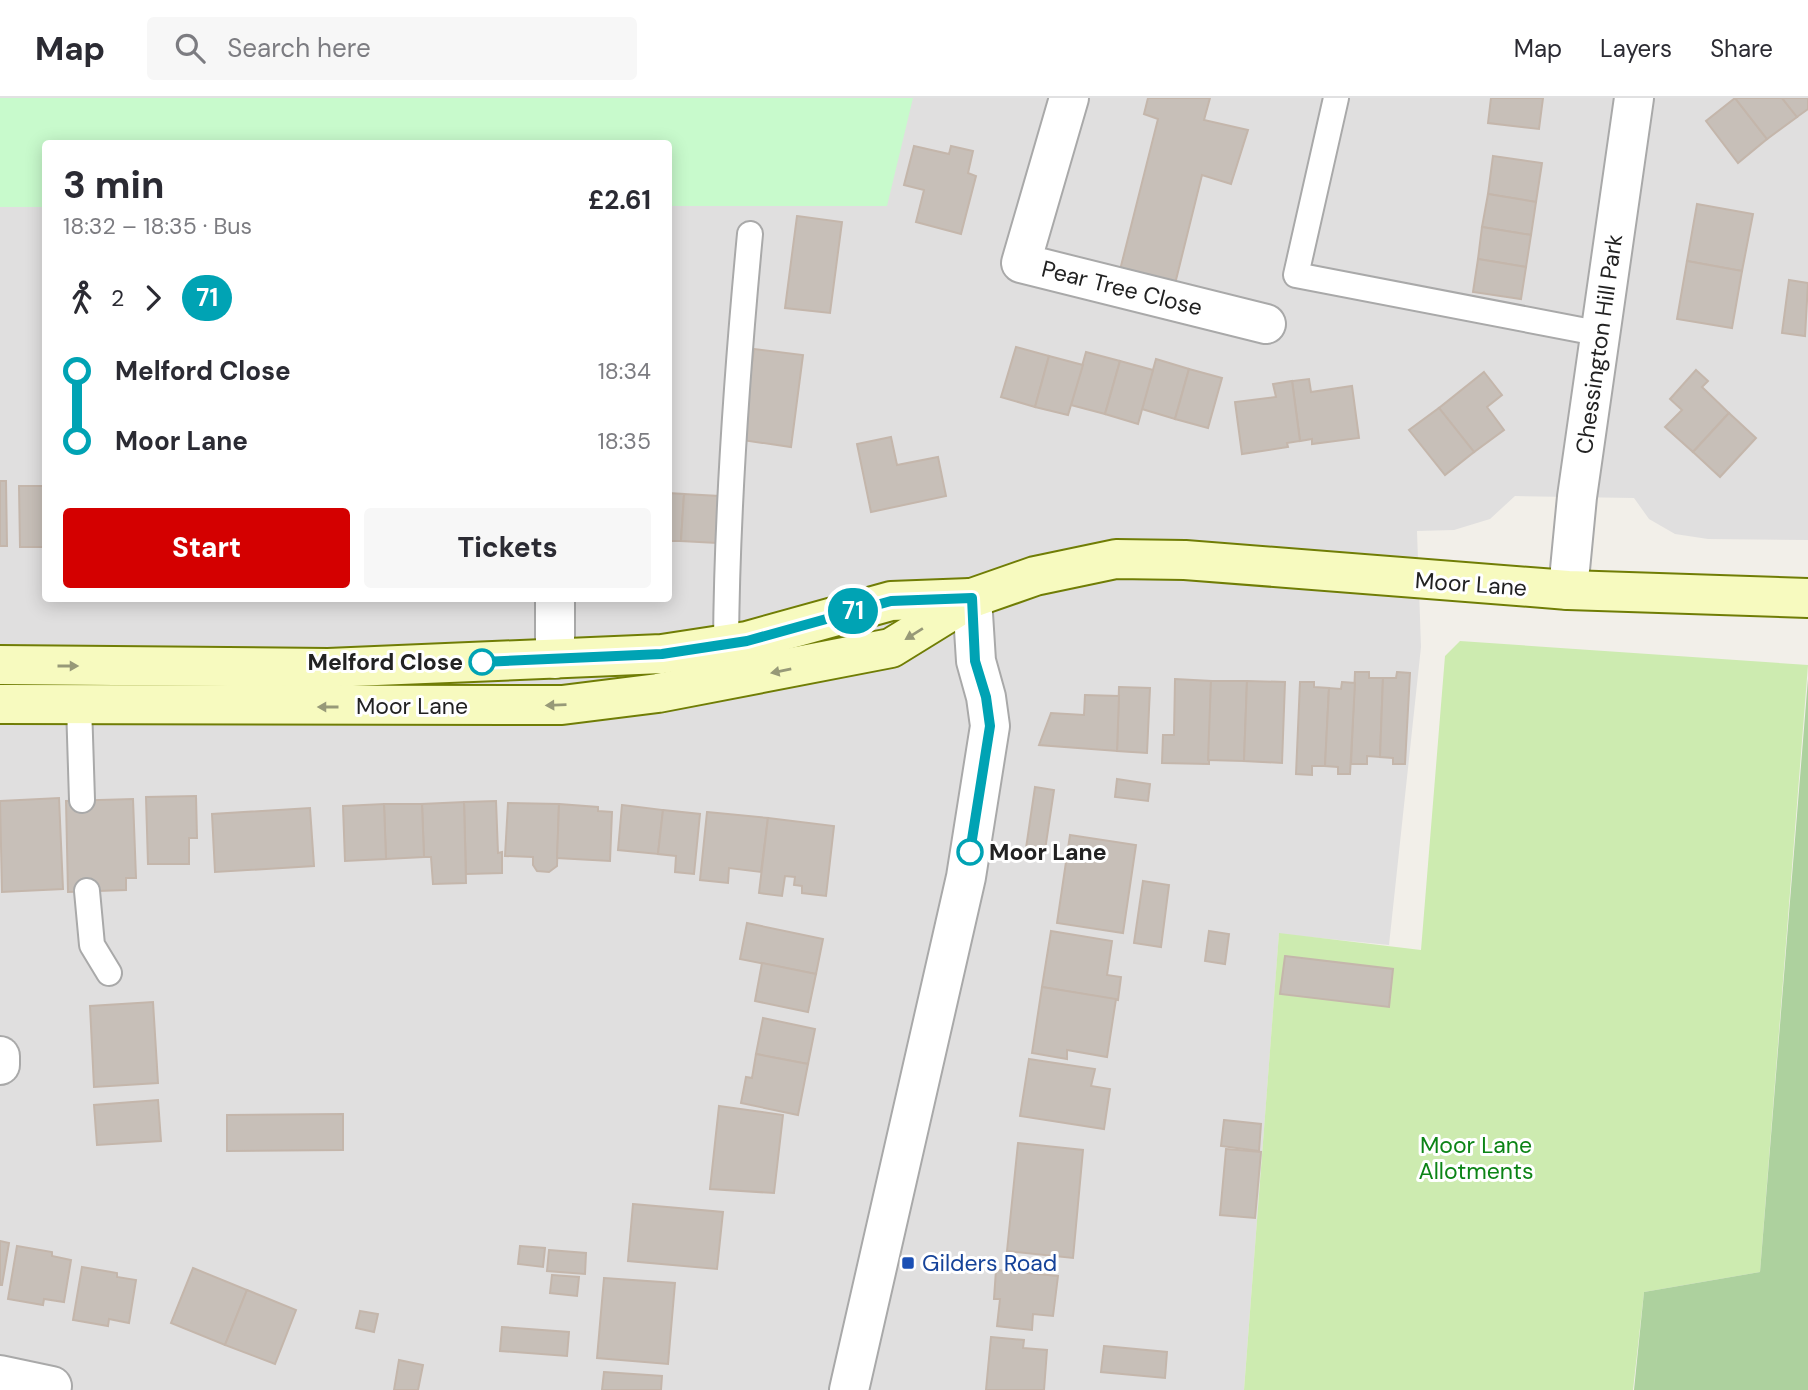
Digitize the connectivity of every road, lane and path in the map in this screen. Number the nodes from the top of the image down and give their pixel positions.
1 (1069, 98) edge
2 (1336, 98) edge
3 (1634, 98) edge
4 (750, 234) dead end
5 (1266, 324) dead end
6 (1602, 334) junction
7 (1568, 590) junction
8 (972, 598) junction
9 (1808, 598) edge
10 (555, 602) edge
11 (726, 644) junction
12 (555, 659) junction
13 (4, 676) edge
14 (0, 704) edge
15 (79, 705) junction
16 (82, 800) dead end
17 (87, 891) dead end
18 (109, 973) dead end
19 (0, 1056) edge
20 (1, 1065) edge
21 (0, 1375) edge
22 (52, 1386) dead end
23 (849, 1390) edge

1 - 5 street, Pear Tree Close
2 - 6 lane
3 - 6 street, Chessington Hill Park
4 - 11 lane
6 - 7 street, Chessington Hill Park
7 - 8 street, Moor Lane
7 - 9 street, Moor Lane
8 - 11 street, Moor Lane
8 -> 15 street, Moor Lane
8 - 23 street
10 - 12 street
11 - 12 street, Moor Lane
13 -> 12 street, Moor Lane
14 - 15 street, Moor Lane
15 - 16 lane
17 - 18 lane
19 - 20 street
21 - 22 street

